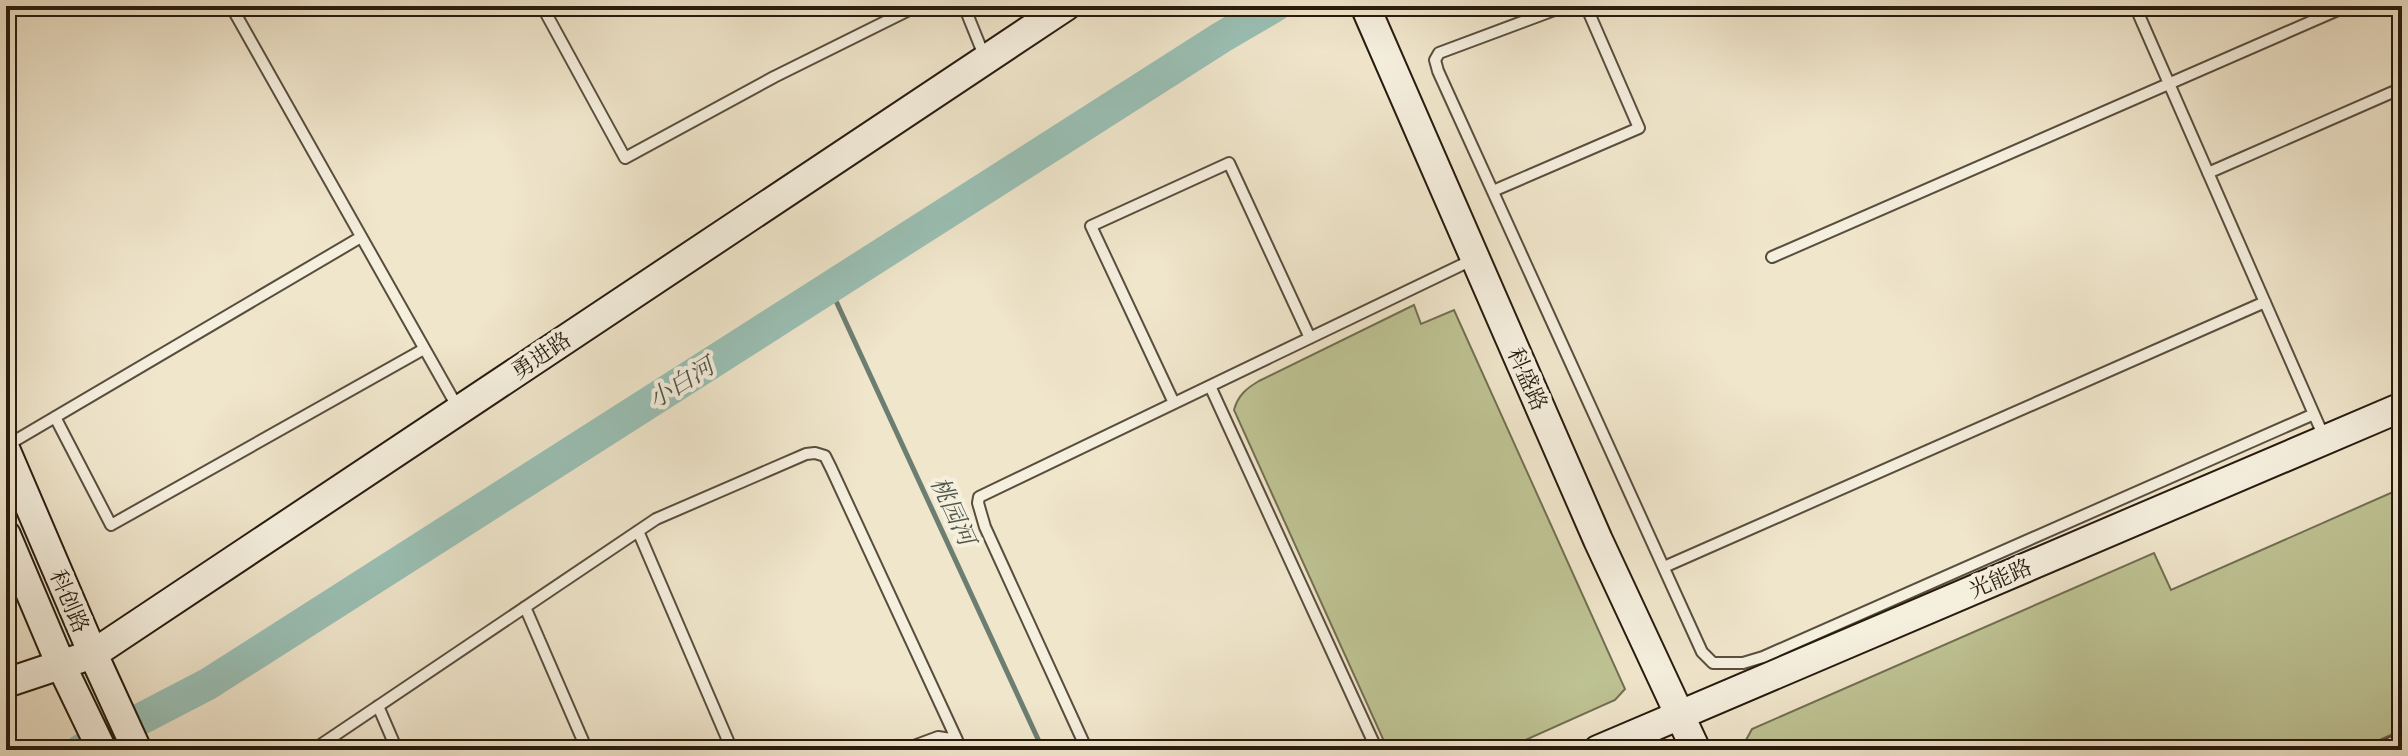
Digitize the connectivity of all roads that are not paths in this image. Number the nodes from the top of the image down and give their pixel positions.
1 (231, 6) edge
2 (542, 6) edge
3 (917, 6) edge
4 (964, 6) edge
5 (1066, 6) edge
6 (1365, 6) edge
7 (1565, 6) edge
8 (1586, 6) edge
9 (2135, 6) edge
10 (2347, 6) edge
11 (985, 60) junction
12 (2169, 82) junction
13 (2402, 88) edge
14 (2208, 173) junction
15 (1493, 191) junction
16 (361, 237) junction
17 (1772, 257) dead end
18 (1475, 258) junction
19 (2265, 302) junction
20 (1310, 338) junction
21 (424, 349) junction
22 (1210, 386) junction
23 (1174, 403) junction
24 (2402, 407) edge
25 (459, 410) junction
26 (55, 417) junction
27 (2319, 427) junction
28 (6, 448) edge
29 (638, 531) junction
30 (6, 535) edge
31 (1664, 567) junction
32 (525, 607) junction
33 (93, 654) junction
34 (61, 665) junction
35 (6, 683) edge
36 (378, 706) junction
37 (1679, 714) junction
38 (2402, 738) edge
39 (959, 745) edge
40 (102, 750) edge
41 (137, 750) edge
42 (313, 750) edge
43 (397, 750) edge
44 (587, 750) edge
45 (732, 750) edge
46 (903, 750) edge
47 (1087, 750) edge
48 (1377, 750) edge
49 (1598, 750) edge
50 (1696, 750) edge
51 (2375, 750) edge

1 - 16 lane
2 - 3 lane
4 - 11 lane
5 - 11 street, 勇进路
6 - 18 street, 科盛路
7 - 15 lane
8 - 15 lane
9 - 12 lane
10 - 12 lane
11 - 25 street, 勇进路
12 - 14 lane
12 - 17 lane
13 - 14 lane
14 - 19 lane
15 - 31 lane
16 - 21 lane
16 - 26 lane
18 - 20 lane
18 - 37 street, 科盛路
19 - 27 lane
19 - 31 lane
20 - 22 lane
20 - 23 lane
21 - 25 lane
21 - 26 lane
22 - 23 lane
22 - 48 lane
23 - 47 lane
24 - 27 street, 光能路
25 - 33 street, 勇进路
26 - 28 lane
27 - 31 lane
27 - 37 street, 光能路
28 - 33 street, 科创路
29 - 32 lane
29 - 39 lane
29 - 45 lane
30 - 34 street, 科创路
32 - 36 lane
32 - 44 lane
33 - 34 street, 勇进路
33 - 41 street, 科创路
34 - 35 street, 勇进路
34 - 40 street, 科创路
36 - 42 lane
36 - 43 lane
37 - 49 street, 光能路
37 - 50 street, 科盛路
38 - 51 lane
39 - 46 lane

